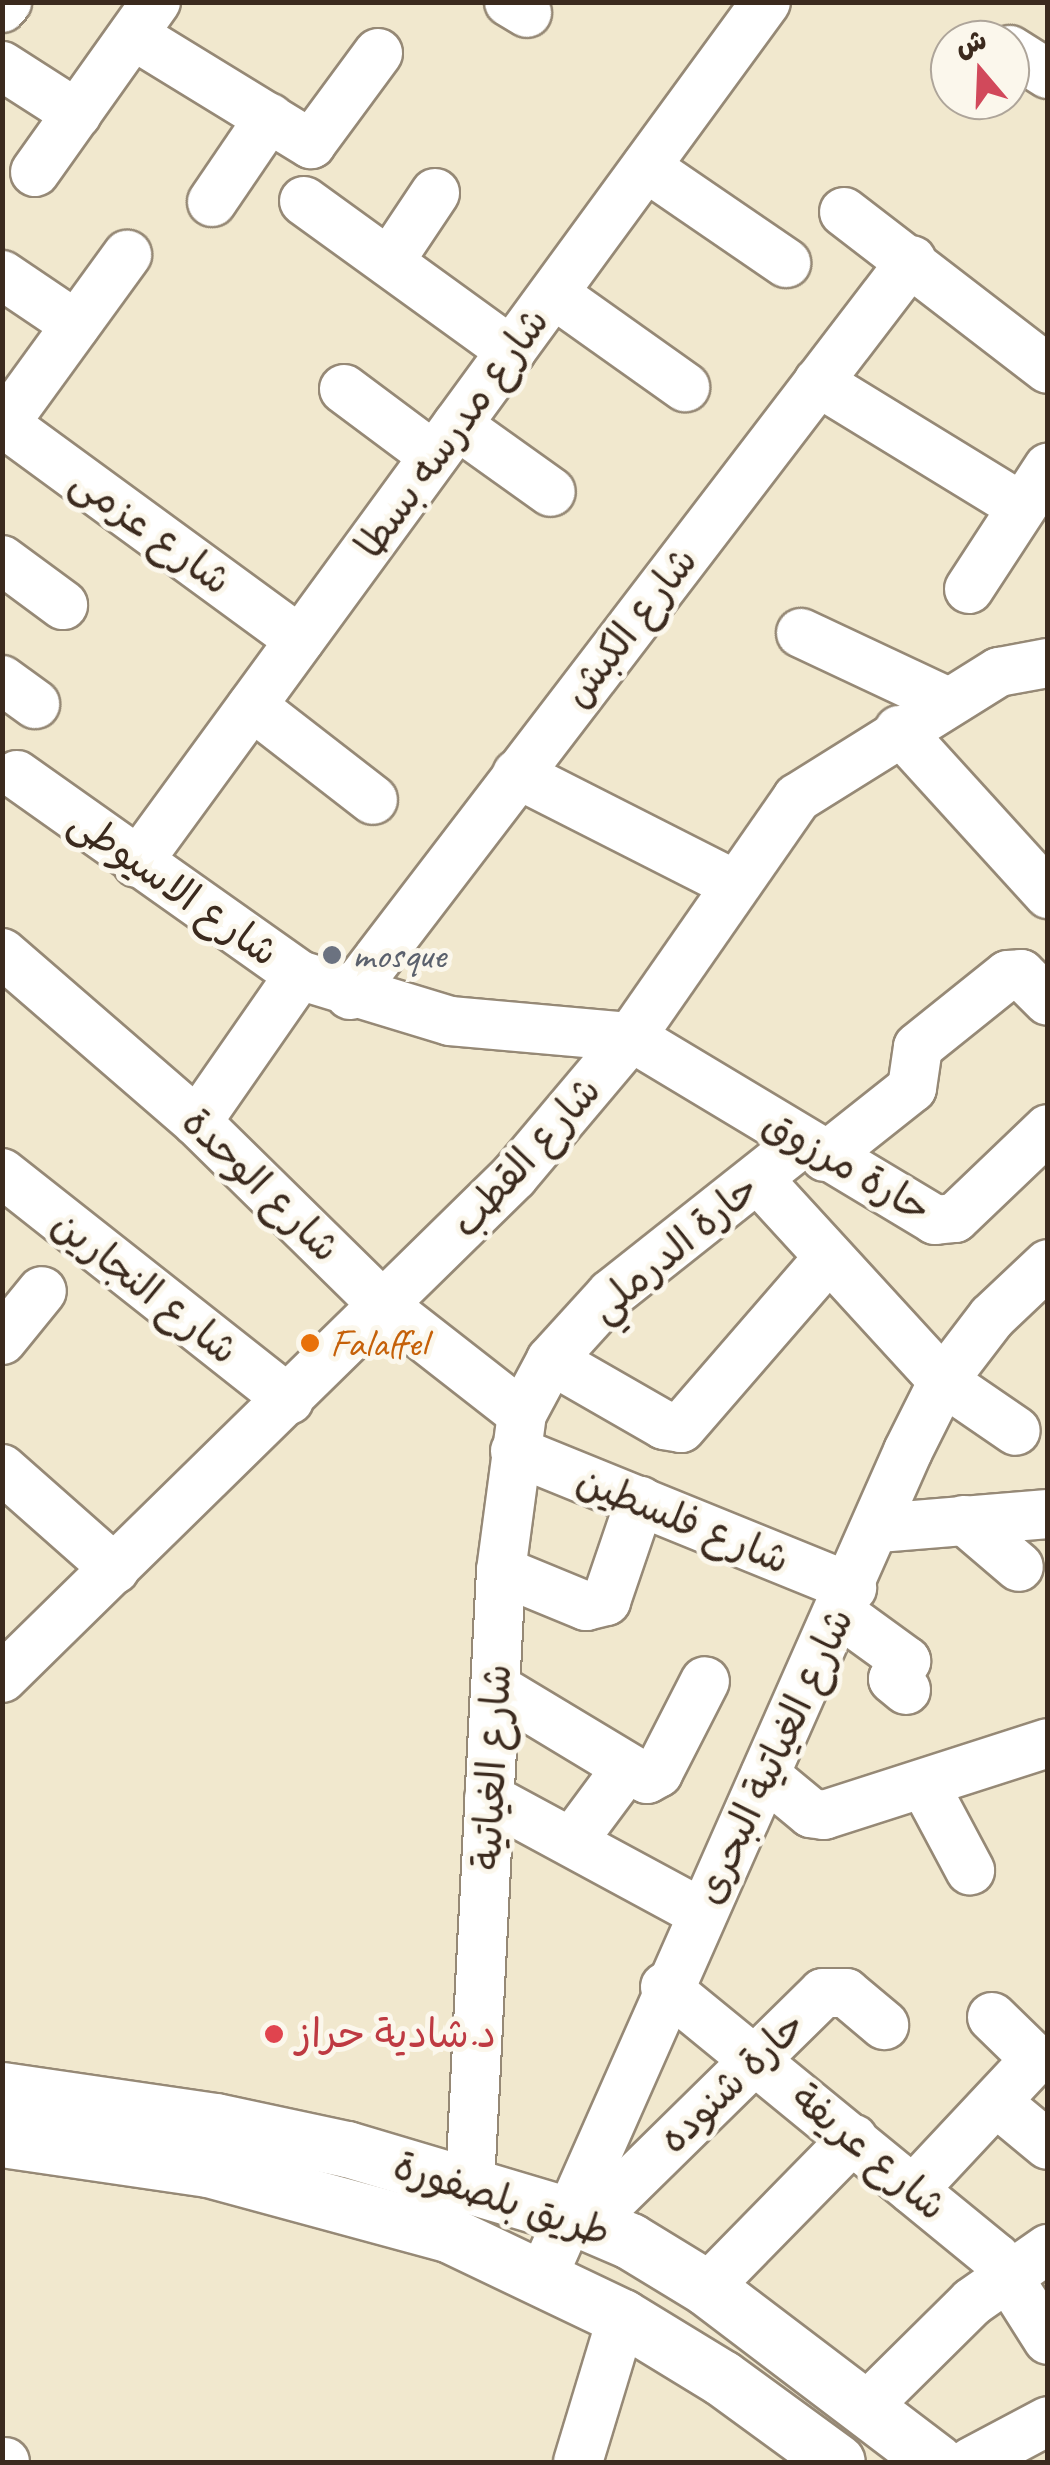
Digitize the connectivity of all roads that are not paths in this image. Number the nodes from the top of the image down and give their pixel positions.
1 (766, 2) edge
2 (144, 19) edge
3 (378, 54) dead end
4 (2, 66) edge
5 (77, 114) junction
6 (269, 118) junction
7 (646, 167) junction
8 (35, 172) dead end
9 (436, 193) dead end
10 (304, 200) dead end
11 (212, 202) dead end
12 (844, 212) dead end
13 (127, 255) dead end
14 (912, 260) junction
15 (389, 262) junction
16 (786, 263) dead end
17 (2, 274) edge
18 (554, 294) junction
19 (76, 326) junction
20 (512, 351) junction
21 (1048, 369) edge
22 (818, 382) junction
23 (685, 387) dead end
24 (344, 389) dead end
25 (3, 424) edge
26 (446, 441) junction
27 (1035, 488) edge
28 (552, 492) dead end
29 (2, 560) edge
30 (968, 589) dead end
31 (63, 605) dead end
32 (801, 633) dead end
33 (300, 640) junction
34 (1048, 662) edge
35 (948, 702) junction
36 (252, 706) junction
37 (899, 730) junction
38 (517, 774) junction
39 (17, 775) dead end
40 (373, 800) dead end
41 (136, 863) junction
42 (734, 884) junction
43 (1048, 894) edge
44 (2, 953) edge
45 (299, 974) junction
46 (350, 995) junction
47 (1048, 1001) edge
48 (631, 1036) junction
49 (197, 1122) junction
50 (1048, 1129) edge
51 (814, 1150) junction
52 (2, 1173) edge
53 (758, 1179) junction
54 (828, 1258) junction
55 (1048, 1264) edge
56 (42, 1291) dead end
57 (384, 1306) junction
58 (2, 1340) edge
59 (551, 1360) junction
60 (943, 1381) junction
61 (289, 1400) junction
62 (1016, 1431) dead end
63 (518, 1433) junction
64 (2, 1469) edge
65 (640, 1502) junction
66 (1048, 1514) edge
67 (964, 1520) junction
68 (878, 1528) junction
69 (1019, 1567) dead end
70 (116, 1569) junction
71 (502, 1572) junction
72 (846, 1601) junction
73 (4, 1674) edge
74 (705, 1680) dead end
75 (498, 1689) junction
76 (906, 1690) dead end
77 (1048, 1743) edge
78 (626, 1769) junction
79 (765, 1775) junction
80 (924, 1784) junction
81 (489, 1798) junction
82 (574, 1839) junction
83 (970, 1870) dead end
84 (702, 1913) junction
85 (666, 1987) junction
86 (992, 2017) dead end
87 (884, 2025) dead end
88 (756, 2058) junction
89 (2, 2090) edge
90 (996, 2102) junction
91 (2, 2139) edge
92 (853, 2139) junction
93 (1048, 2144) edge
94 (470, 2183) junction
95 (913, 2190) junction
96 (579, 2219) junction
97 (1029, 2261) edge
98 (543, 2276) junction
99 (707, 2288) junction
100 (622, 2316) junction
101 (1048, 2340) edge
102 (866, 2407) junction
103 (1048, 2421) edge
104 (578, 2462) edge
105 (837, 2462) edge
106 (936, 2462) edge
107 (971, 2462) edge

1 - 7 street, شارع مدرسه بسطا
2 - 5 street
2 - 6 street
3 - 6 street
4 - 5 street
5 - 8 street
6 - 11 street
7 - 16 street
7 - 18 street, شارع مدرسه بسطا
9 - 15 street
10 - 15 street
12 - 14 street
13 - 19 street
14 - 21 street
14 - 22 street, شارع الكبش
15 - 20 street
17 - 19 street
18 - 20 street, شارع مدرسه بسطا
18 - 23 street
19 - 25 street
20 - 26 street, شارع مدرسه بسطا
22 - 27 street
22 - 38 street, شارع الكبش
24 - 26 street
25 - 33 street, شارع عزمى
26 - 28 street
26 - 33 street, شارع مدرسه بسطا
27 - 30 street
29 - 31 street
32 - 35 street
33 - 36 street, شارع مدرسه بسطا
34 - 35 street, شارع القطب
35 - 37 street, شارع القطب
36 - 40 street
36 - 41 street, شارع مدرسه بسطا
37 - 42 street, شارع القطب
37 - 43 street
38 - 42 street
38 - 46 street, شارع الكبش
39 - 41 street, شارع الاسيوطى
41 - 45 street, شارع الاسيوطى
42 - 48 street, شارع القطب
44 - 49 street, شارع الوحدة
45 - 46 street, شارع الاسيوطى
45 - 49 street
46 - 48 street, شارع الاسيوطى
47 - 51 street, حارة الدرملي
48 - 51 street, حارة مرزوق
48 - 57 street, شارع القطب
49 - 57 street, شارع الوحدة
50 - 51 street, حارة مرزوق
51 - 53 street, حارة الدرملي
52 - 61 street, شارع النجارين
53 - 54 street
53 - 59 street, حارة الدرملي
54 - 59 street
54 - 60 street
55 - 60 street, شارع الغياتية البحرى
56 - 58 street
57 - 61 street, شارع القطب
57 - 63 street, شارع الوحدة
59 - 63 street, شارع الغياتية
60 - 62 street
60 - 68 street, شارع الغياتية البحرى
61 - 70 street, شارع القطب
63 - 65 street, شارع فلسطين
63 - 71 street, شارع الغياتية
64 - 70 street
65 - 71 street
65 - 72 street, شارع فلسطين
66 - 67 street
67 - 68 street
67 - 69 street
68 - 72 street, شارع الغياتية البحرى
70 - 73 street, شارع القطب
71 - 75 street, شارع الغياتية
72 - 76 street, شارع فلسطين
72 - 79 street, شارع الغياتية البحرى
74 - 78 street
75 - 78 street
75 - 81 street, شارع الغياتية
77 - 80 street
78 - 82 street
79 - 80 street
79 - 84 street, شارع الغياتية البحرى
80 - 83 street
81 - 82 street
81 - 94 street, شارع الغياتية
82 - 84 street
84 - 85 street, شارع الغياتية البحرى
85 - 88 street, شارع عريفة
85 - 96 street, شارع الغياتية البحرى
86 - 90 street
87 - 88 street, حارة شنوده
88 - 92 street, شارع عريفة
88 - 96 street, حارة شنوده
89 - 94 main road, طريق بلصفورة
90 - 93 street
90 - 95 street
91 - 98 main road, طريق بلصفورة
92 - 95 street, شارع عريفة
92 - 99 street
94 - 96 main road, طريق بلصفورة
95 - 97 street, شارع عريفة
96 - 98 street, شارع الغياتية البحرى
96 - 99 main road, طريق بلصفورة
97 - 101 street, شارع عريفة
97 - 102 street
98 - 100 main road, طريق بلصفورة
99 - 102 main road, طريق بلصفورة
100 - 104 street
100 - 105 main road, طريق بلصفورة
102 - 106 main road, طريق بلصفورة
103 - 107 street

